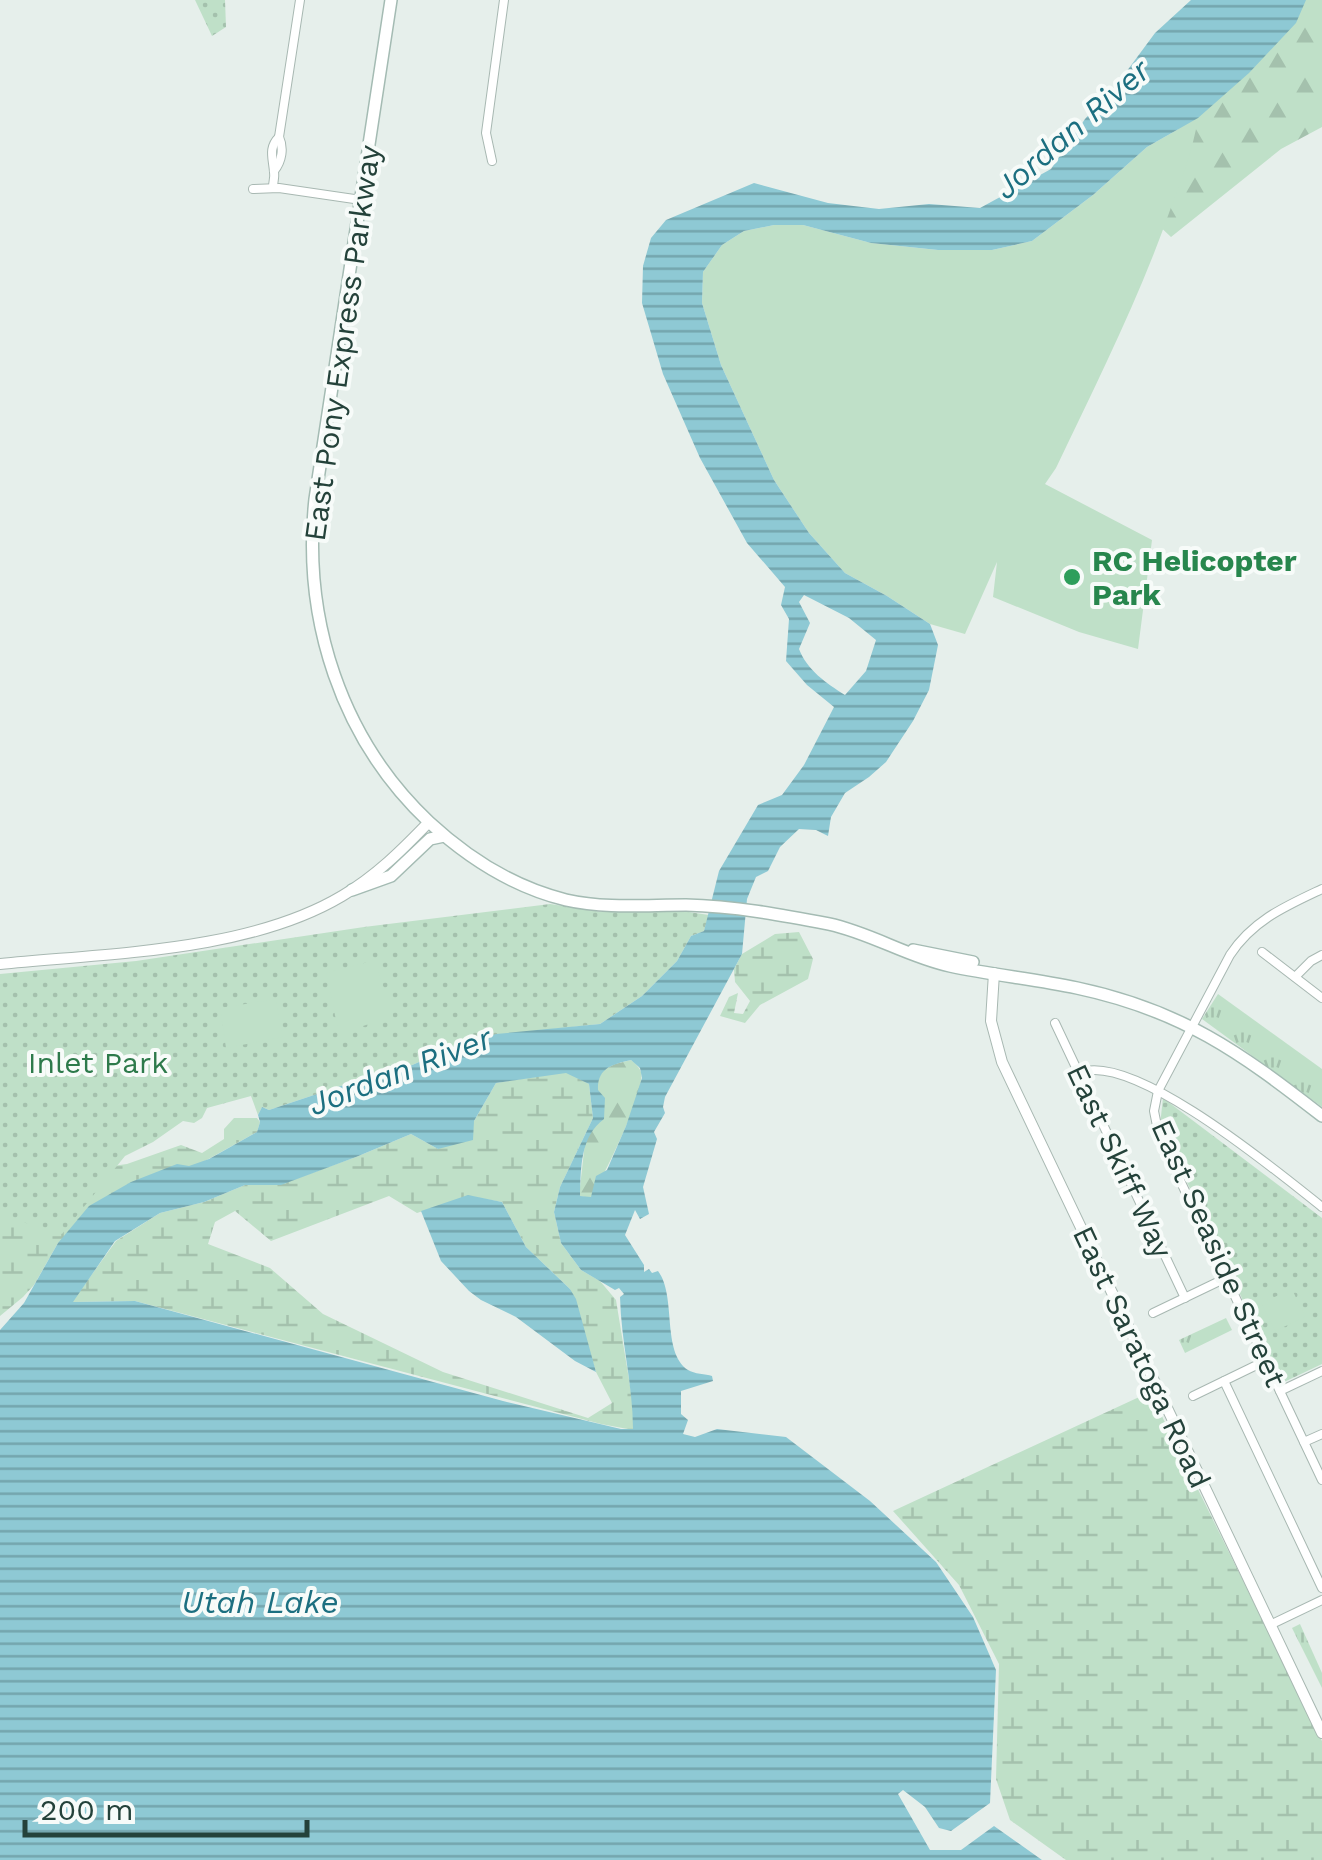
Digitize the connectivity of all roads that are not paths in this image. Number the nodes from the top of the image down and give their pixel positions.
1 (300, 0) edge
2 (392, 0) edge
3 (504, 0) edge
4 (492, 161) dead end
5 (273, 187) junction
6 (252, 189) dead end
7 (361, 200) junction
8 (429, 822) junction
9 (444, 836) junction
10 (1322, 889) edge
11 (349, 892) junction
12 (894, 947) junction
13 (1262, 952) dead end
14 (1322, 954) edge
15 (0, 964) edge
16 (994, 974) junction
17 (1295, 978) junction
18 (1077, 988) junction
19 (1322, 998) edge
20 (1056, 1024) dead end
21 (1194, 1027) junction
22 (1079, 1074) junction
23 (1158, 1091) junction
24 (1322, 1116) edge
25 (1322, 1206) edge
26 (1226, 1278) junction
27 (1185, 1298) junction
28 (1153, 1313) dead end
29 (1266, 1361) junction
30 (1322, 1371) edge
31 (1224, 1382) junction
32 (1280, 1391) junction
33 (1192, 1396) dead end
34 (1322, 1434) edge
35 (1304, 1442) junction
36 (1322, 1480) edge
37 (1322, 1588) edge
38 (1322, 1600) edge
39 (1270, 1625) junction
40 (1322, 1733) edge

1 - 5 street
2 - 7 main road, East Pony Express Parkway
3 - 4 street
5 - 6 street
5 - 7 street
7 - 8 main road, East Pony Express Parkway
8 - 9 main road, East Pony Express Parkway
8 - 11 street
9 - 11 main road
9 - 12 main road, East Pony Express Parkway
10 - 21 street, East Seaside Street
11 - 15 street
12 - 16 main road, East Pony Express Parkway
12 - 18 main road, East Pony Express Parkway
13 - 17 street
14 - 17 street
16 - 18 main road, East Pony Express Parkway
16 - 39 street, East Saratoga Road
17 - 19 street
18 - 21 main road, East Pony Express Parkway
20 - 22 street, East Skiff Way
21 - 23 street, East Seaside Street
21 - 24 main road, East Pony Express Parkway
22 - 23 street
22 - 27 street, East Skiff Way
23 - 25 street
23 - 26 street, East Seaside Street
26 - 27 street
26 - 29 street, East Seaside Street
27 - 28 street
29 - 31 street
29 - 32 street, East Seaside Street
30 - 32 street
31 - 33 street
31 - 37 street
32 - 35 street, East Seaside Street
34 - 35 street
35 - 36 street, East Seaside Street
38 - 39 street
39 - 40 street, East Saratoga Road

